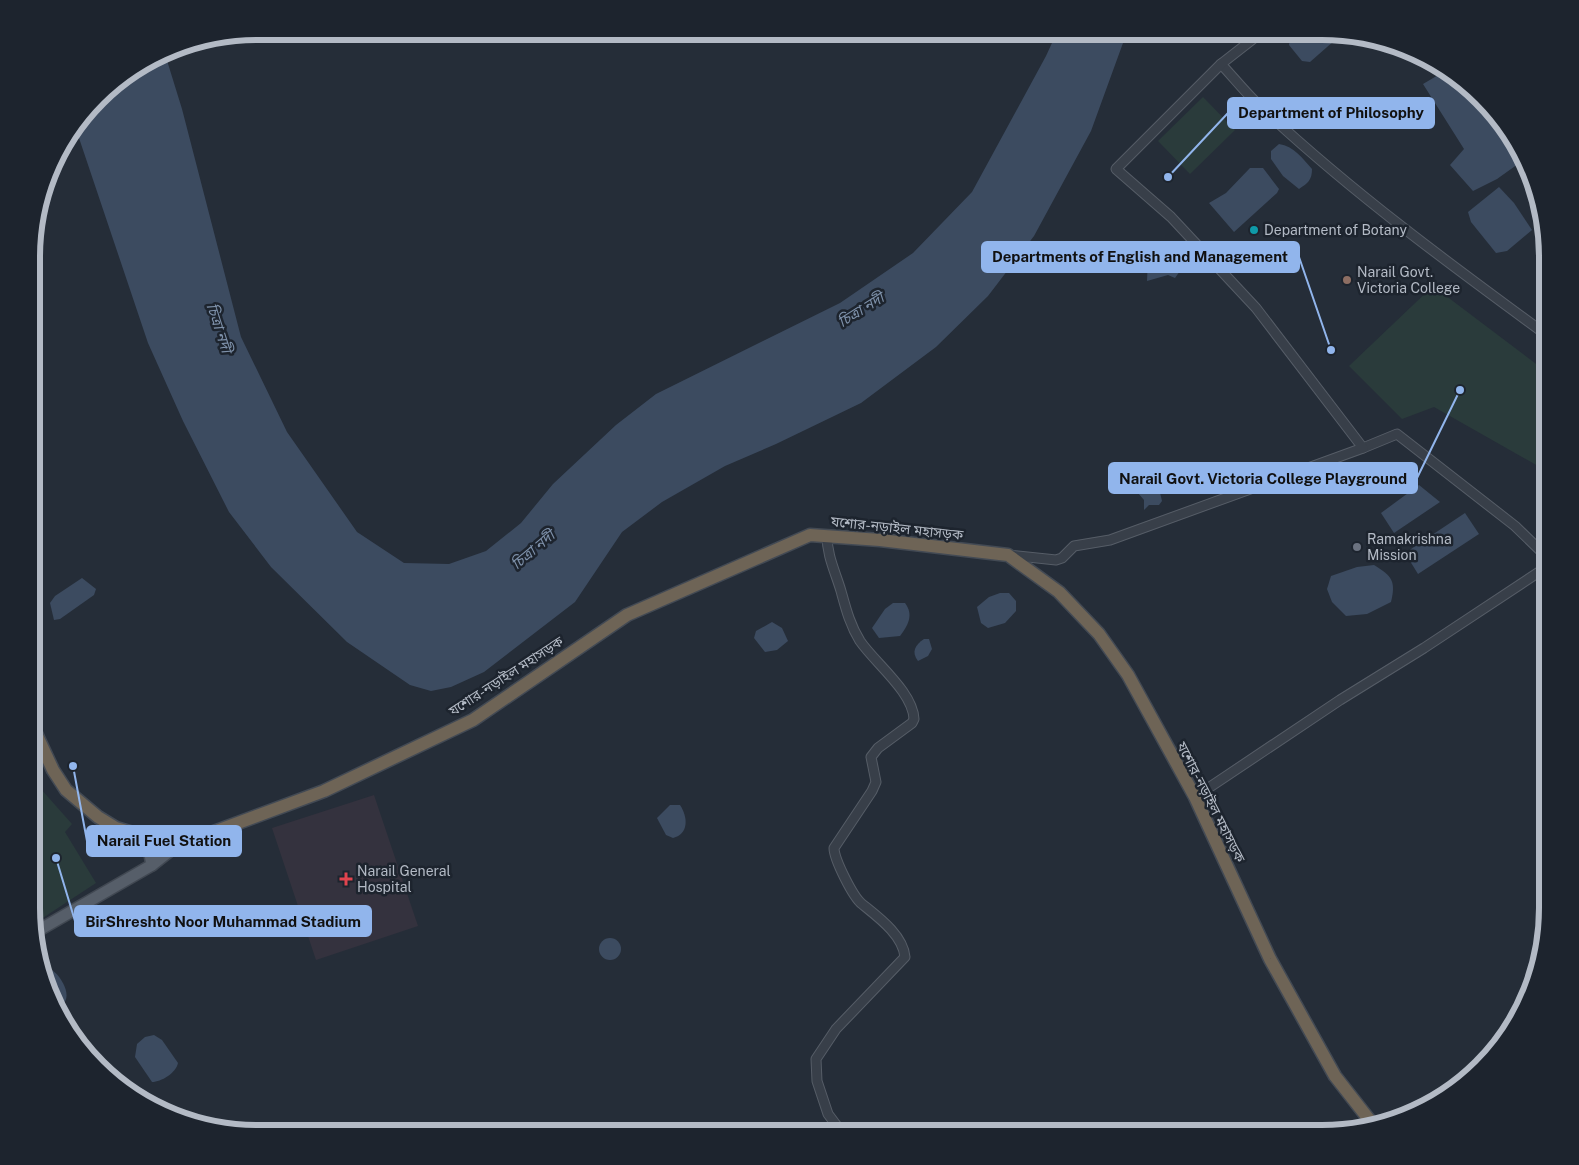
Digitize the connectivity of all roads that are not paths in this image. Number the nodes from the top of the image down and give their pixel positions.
1 (1252, 40) edge
2 (1221, 64) junction
3 (1539, 329) edge
4 (1362, 448) junction
5 (827, 535) junction
6 (1539, 549) edge
7 (1008, 556) junction
8 (1539, 572) edge
9 (40, 742) edge
10 (1195, 798) junction
11 (147, 838) junction
12 (176, 846) junction
13 (152, 865) junction
14 (41, 929) edge
15 (1369, 1120) edge
16 (836, 1125) edge

1 - 2 street
2 - 3 street
2 - 4 street
4 - 6 street
4 - 7 street
5 - 7 highway, যশোর-নড়াইল মহাসড়ক
5 - 12 highway, যশোর-নড়াইল মহাসড়ক
5 - 16 street
7 - 10 highway, যশোর-নড়াইল মহাসড়ক
8 - 10 street
9 - 11 highway
10 - 15 highway, যশোর-নড়াইল মহাসড়ক
11 - 12 highway
11 - 13 main road
12 - 13 main road
13 - 14 main road

